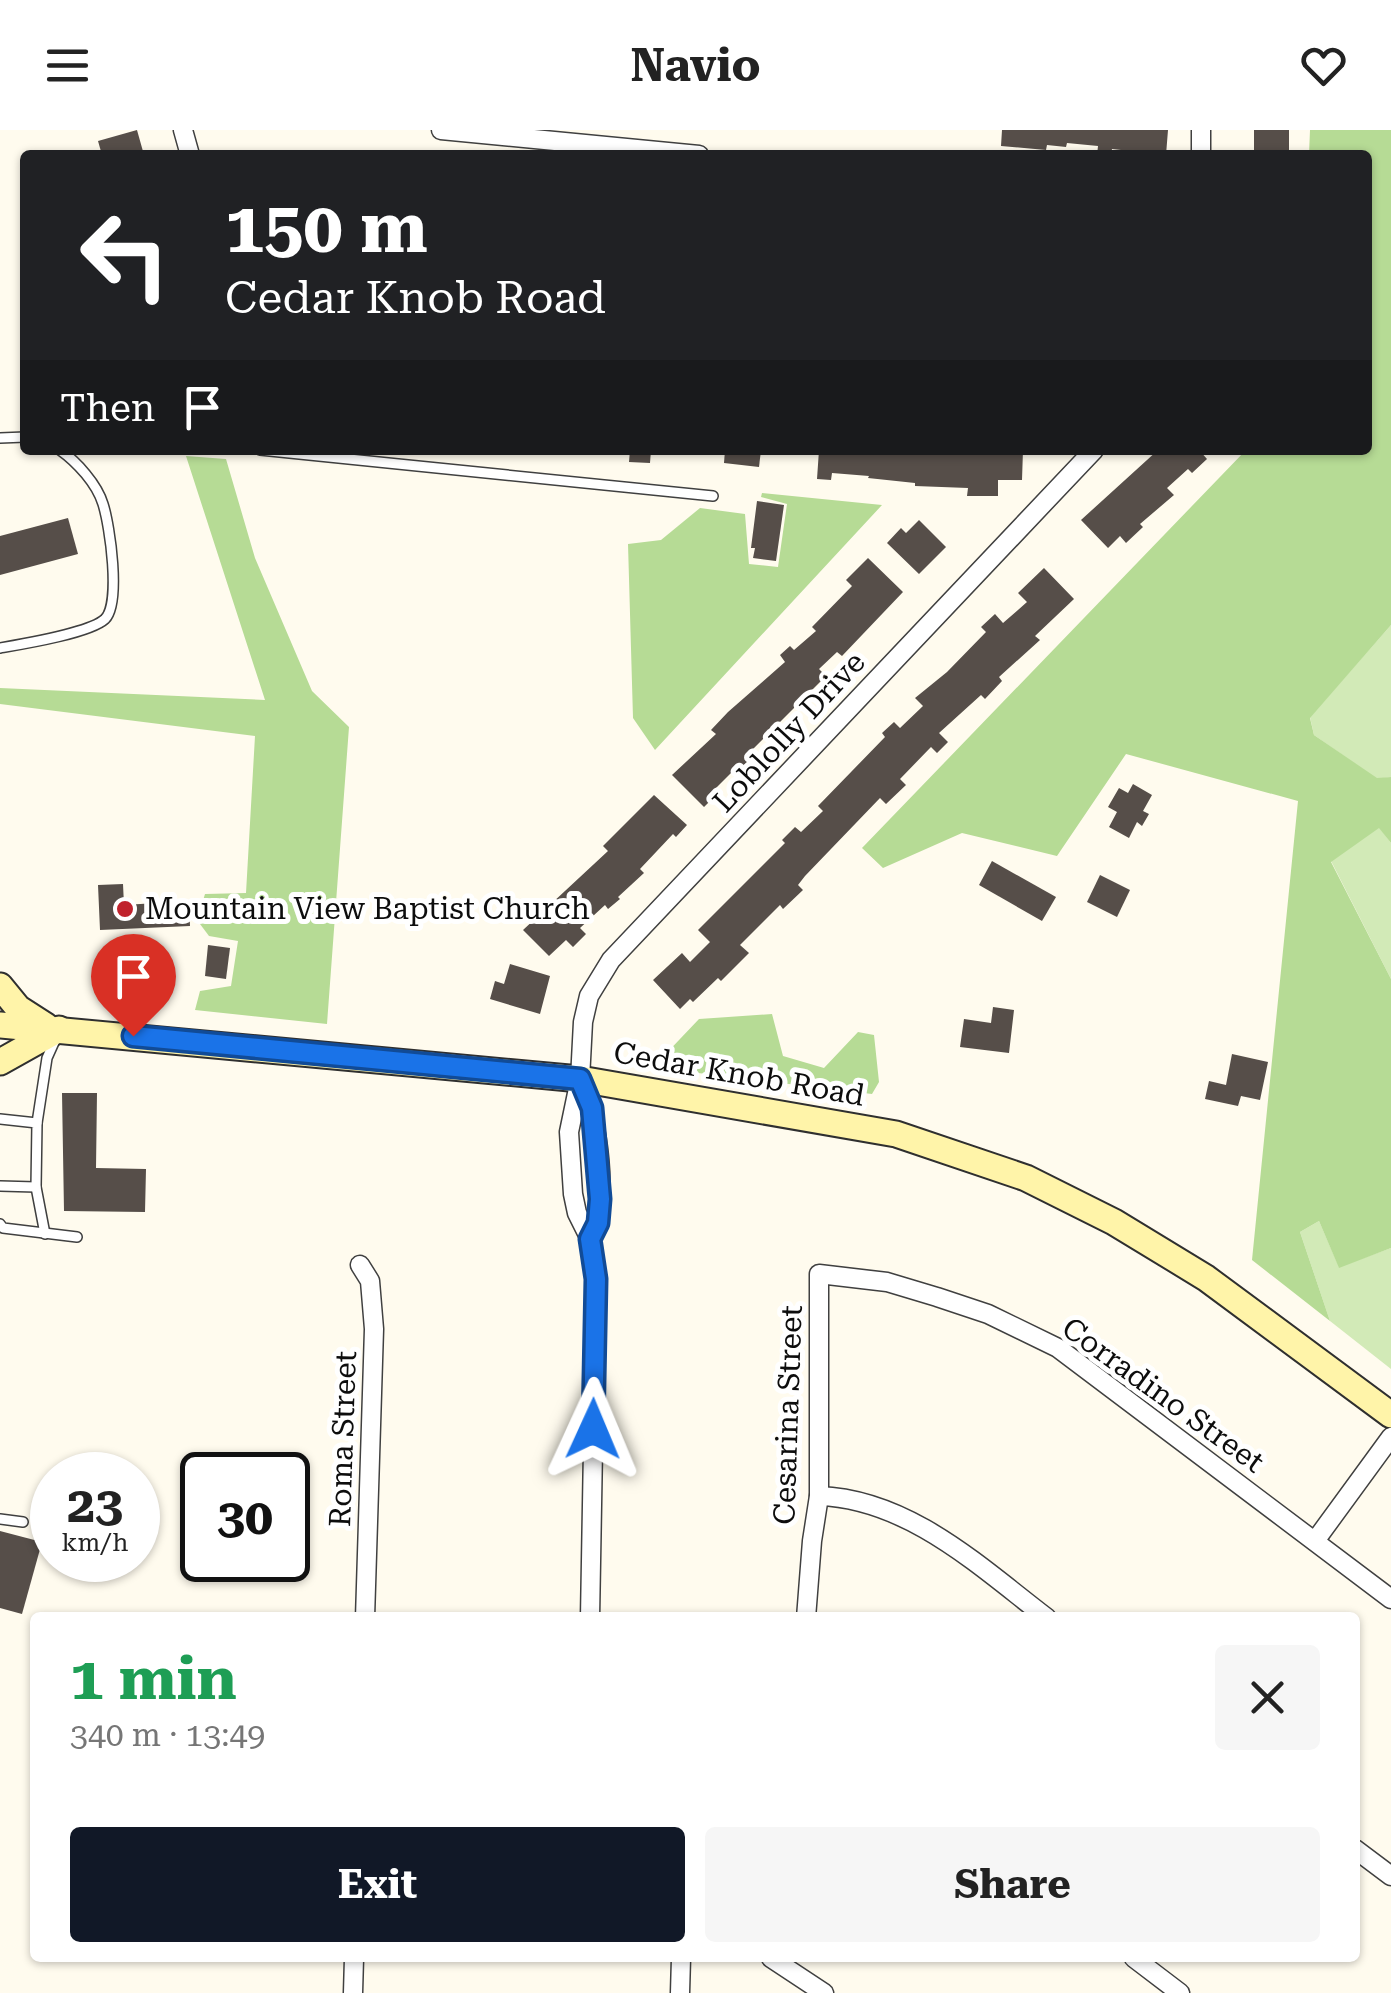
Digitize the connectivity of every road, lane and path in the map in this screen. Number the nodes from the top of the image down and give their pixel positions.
1 (441, 130) edge
2 (647, 150) edge
3 (67, 455) edge
4 (309, 455) edge
5 (1089, 455) edge
6 (713, 496) dead end
7 (0, 648) edge
8 (0, 986) edge
9 (0, 1025) edge
10 (54, 1029) junction
11 (0, 1062) edge
12 (580, 1079) junction
13 (0, 1120) edge
14 (37, 1122) junction
15 (0, 1186) edge
16 (36, 1187) junction
17 (0, 1224) edge
18 (44, 1234) junction
19 (77, 1237) dead end
20 (590, 1239) junction
21 (360, 1265) dead end
22 (820, 1274) joint
23 (1391, 1414) edge
24 (1391, 1437) edge
25 (820, 1496) junction
26 (0, 1520) edge
27 (24, 1522) dead end
28 (1315, 1540) junction
29 (1391, 1598) edge
30 (364, 1612) edge
31 (590, 1612) edge
32 (806, 1612) edge
33 (1040, 1612) edge
34 (1360, 1853) edge
35 (1391, 1876) edge
36 (354, 1962) edge
37 (681, 1962) edge
38 (776, 1962) edge
39 (1139, 1962) edge
40 (353, 1993) edge
41 (680, 1993) edge
42 (824, 1993) edge
43 (1180, 1993) edge

1 - 2 street
3 - 7 lane
4 - 6 lane
5 - 12 street, Loblolly Drive
8 - 10 street
9 - 10 street, Cedar Knob Road
10 - 11 street
10 - 12 street, Cedar Knob Road
10 - 14 lane
12 - 20 street
12 - 20 street
12 - 23 street, Cedar Knob Road
13 - 14 lane
14 - 16 lane
15 - 16 lane
16 - 18 lane
17 - 18 lane
18 - 19 lane
20 - 31 street
21 - 30 street, Roma Street
22 - 25 street, Cesarina Street
22 - 28 street, Corradino Street
24 - 28 street
25 - 32 street, Cesarina Street
25 - 33 street
26 - 27 lane
28 - 29 street, Corradino Street
34 - 35 street
36 - 40 street
37 - 41 street
38 - 42 street
39 - 43 street

